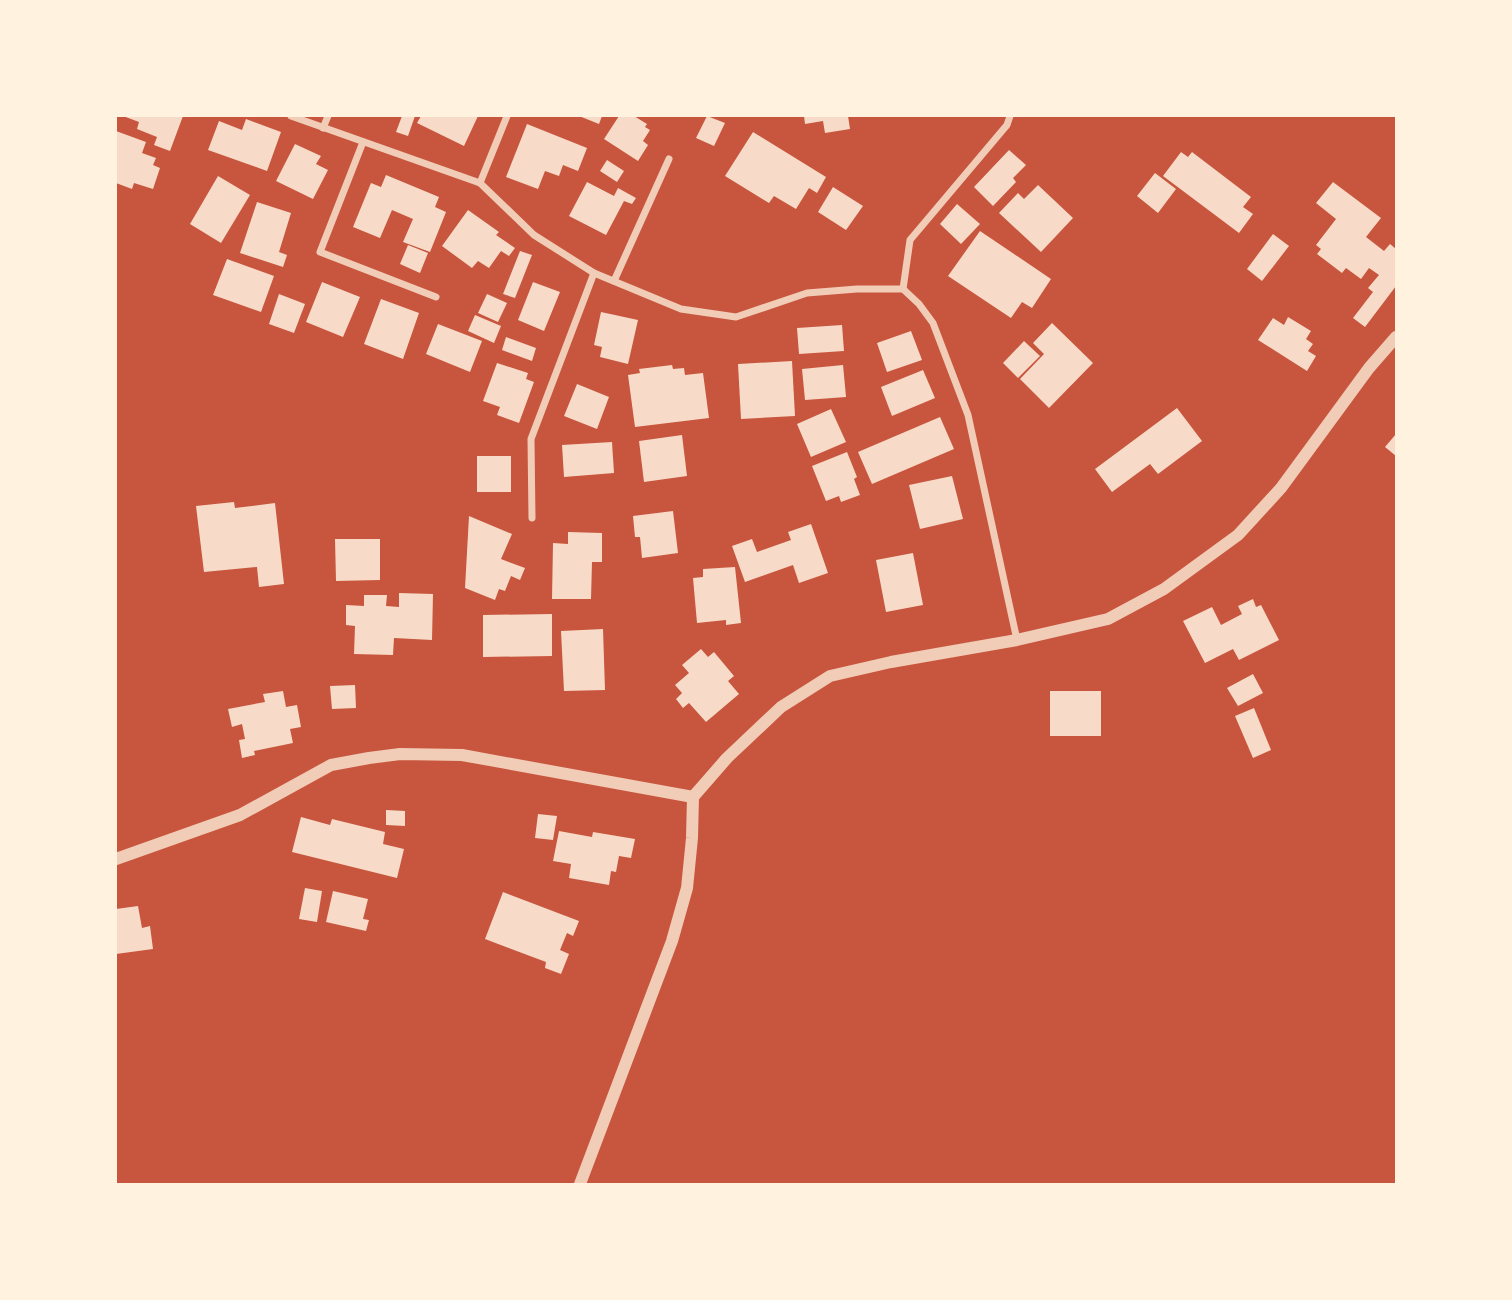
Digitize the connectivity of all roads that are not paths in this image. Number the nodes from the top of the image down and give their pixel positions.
1 (291, 116) edge
2 (328, 116) edge
3 (507, 116) edge
4 (1010, 116) edge
5 (323, 128) junction
6 (362, 142) junction
7 (669, 159) dead end
8 (480, 183) junction
9 (594, 272) junction
10 (614, 281) junction
11 (903, 289) junction
12 (436, 297) dead end
13 (1396, 337) edge
14 (532, 518) dead end
15 (1017, 640) junction
16 (693, 797) junction
17 (116, 859) edge
18 (580, 1185) edge

1 - 5 street
2 - 5 street
3 - 8 street
4 - 11 street
5 - 6 street
6 - 8 street
6 - 12 street
7 - 10 street
8 - 9 street
9 - 10 street
9 - 14 street
10 - 11 street
11 - 15 street
13 - 15 street
15 - 16 street
16 - 17 street
16 - 18 street

